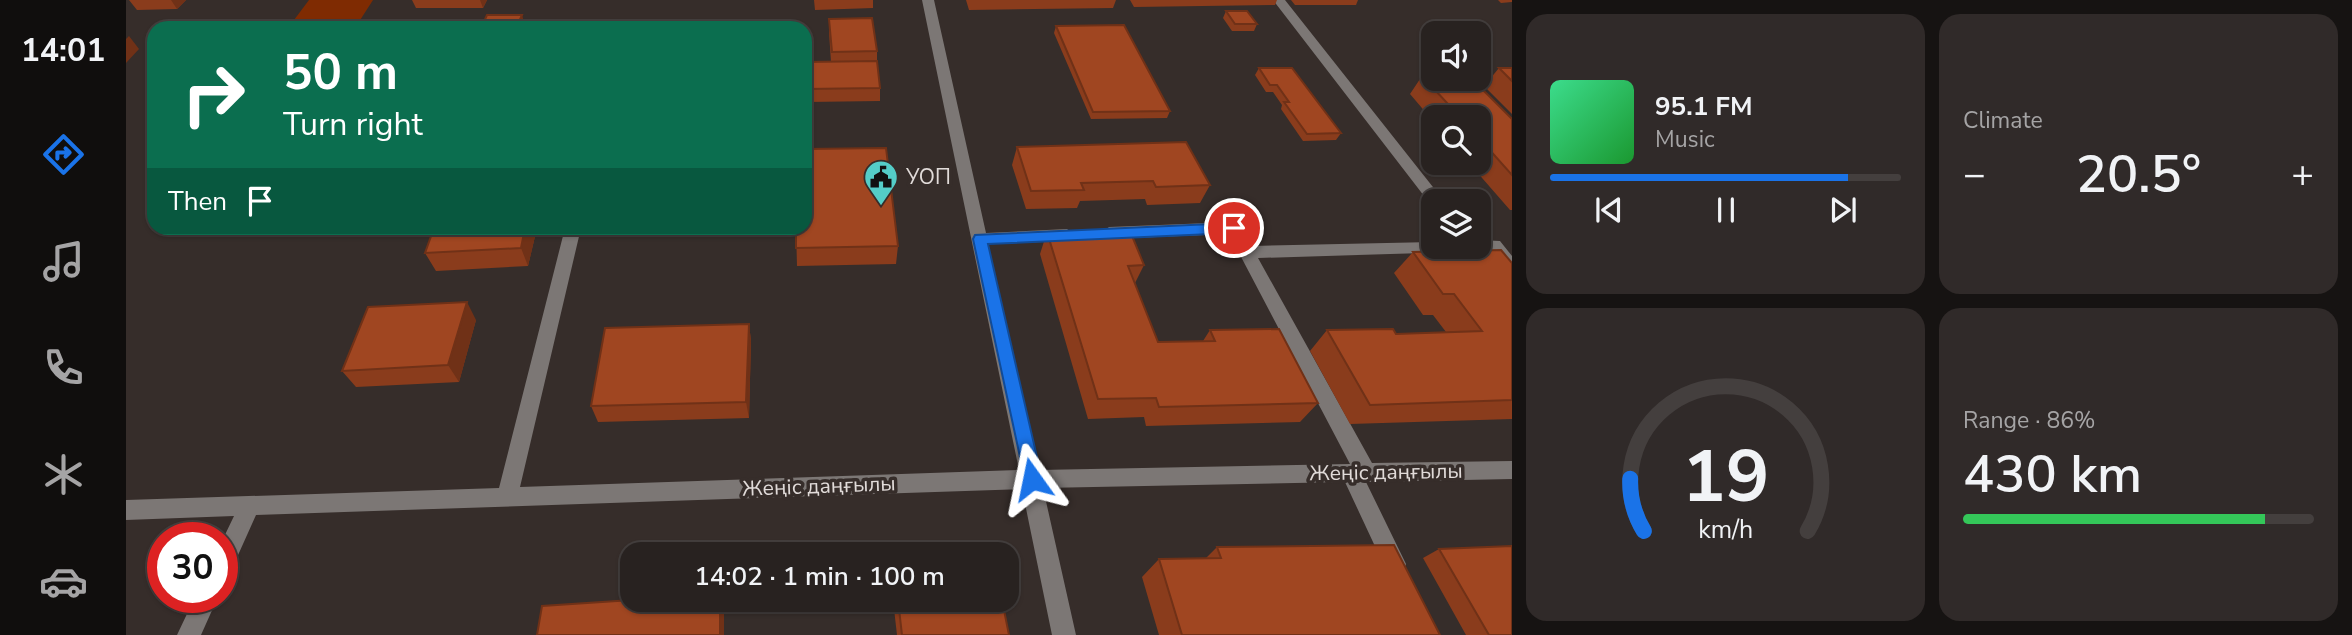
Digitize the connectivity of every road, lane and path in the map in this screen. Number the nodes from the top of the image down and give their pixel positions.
1 (928, 0) edge
2 (1279, 0) edge
3 (1427, 189) edge
4 (571, 235) edge
5 (980, 239) junction
6 (1491, 245) edge
7 (1421, 248) edge
8 (1247, 252) junction
9 (1512, 267) edge
10 (1512, 470) edge
11 (1359, 473) junction
12 (1032, 479) junction
13 (507, 497) junction
14 (250, 506) junction
15 (126, 510) edge
16 (238, 531) edge
17 (1406, 585) edge
18 (199, 613) edge
19 (189, 635) edge
20 (1064, 635) edge

1 - 5 street
2 - 3 street
4 - 13 street
5 - 8 street
5 - 12 street
6 - 9 street
7 - 8 street
8 - 11 street
10 - 11 street, Жеңіс даңғылы
11 - 12 street, Жеңіс даңғылы
11 - 17 street
12 - 13 street, Жеңіс даңғылы
12 - 20 street
13 - 14 street, Жеңіс даңғылы
14 - 15 street, Жеңіс даңғылы
14 - 16 street
18 - 19 street

